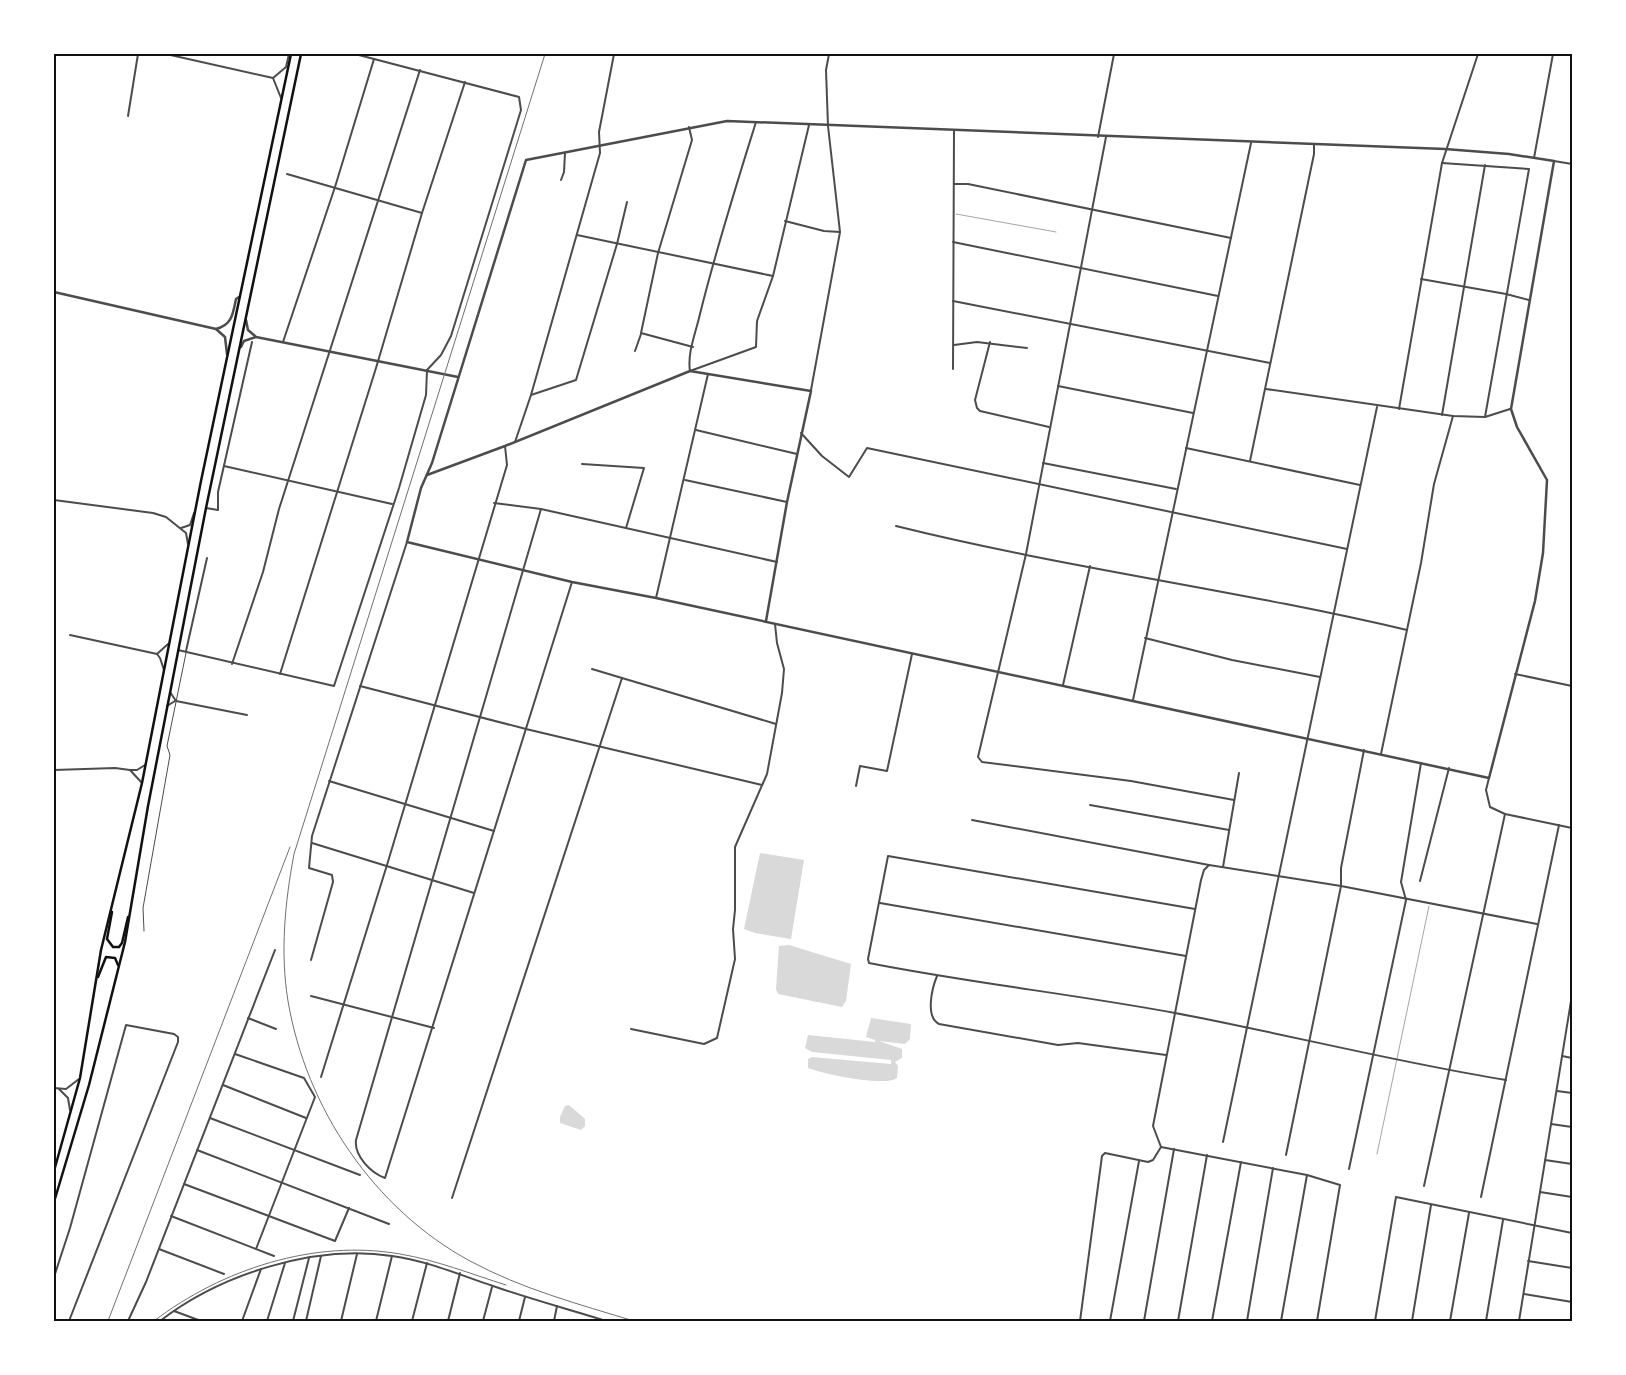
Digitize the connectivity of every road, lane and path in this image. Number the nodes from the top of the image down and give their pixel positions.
1 (138, 54) edge
2 (166, 54) edge
3 (290, 54) edge
4 (301, 54) edge
5 (355, 54) edge
6 (614, 54) edge
7 (829, 54) edge
8 (1114, 54) edge
9 (1478, 54) edge
10 (1553, 54) edge
11 (374, 58) junction
12 (420, 70) junction
13 (273, 78) junction
14 (465, 82) junction
15 (281, 98) junction
16 (128, 116) dead end
17 (756, 122) junction
18 (809, 125) junction
19 (828, 126) junction
20 (689, 127) junction
21 (954, 131) junction
22 (1098, 137) junction
23 (1106, 137) junction
24 (1251, 142) junction
25 (1314, 144) junction
26 (600, 146) junction
27 (1445, 149) junction
28 (565, 152) junction
29 (1534, 158) junction
30 (1554, 161) junction
31 (1442, 162) junction
32 (1572, 164) edge
33 (1485, 165) junction
34 (287, 174) dead end
35 (560, 180) dead end
36 (954, 184) junction
37 (335, 187) junction
38 (378, 200) junction
39 (627, 202) dead end
40 (1090, 210) junction
41 (422, 213) junction
42 (954, 214) junction
43 (785, 221) junction
44 (840, 232) junction
45 (1056, 232) dead end
46 (577, 235) junction
47 (1231, 238) junction
48 (953, 242) junction
49 (618, 244) junction
50 (658, 253) junction
51 (713, 263) junction
52 (1080, 269) junction
53 (773, 276) junction
54 (1421, 279) junction
55 (1464, 286) junction
56 (54, 292) edge
57 (1506, 294) junction
58 (1218, 296) junction
59 (239, 297) junction
60 (1529, 300) junction
61 (952, 301) junction
62 (245, 315) junction
63 (1070, 324) junction
64 (216, 330) junction
65 (641, 334) junction
66 (256, 337) junction
67 (252, 342) dead end
68 (283, 342) junction
69 (990, 342) junction
70 (954, 345) junction
71 (693, 347) junction
72 (1026, 348) dead end
73 (330, 351) junction
74 (635, 351) dead end
75 (1206, 351) junction
76 (227, 354) junction
77 (378, 360) junction
78 (236, 362) junction
79 (1270, 363) junction
80 (953, 369) dead end
81 (427, 370) junction
82 (690, 371) junction
83 (708, 374) junction
84 (458, 378) junction
85 (1058, 386) junction
86 (1266, 390) junction
87 (811, 391) junction
88 (531, 395) junction
89 (1377, 406) junction
90 (1399, 409) junction
91 (1511, 409) junction
92 (1193, 413) junction
93 (1442, 415) junction
94 (1453, 416) junction
95 (1485, 417) junction
96 (1050, 427) junction
97 (696, 430) junction
98 (801, 433) junction
99 (515, 442) junction
100 (505, 446) junction
101 (1186, 448) junction
102 (797, 454) junction
103 (1250, 462) junction
104 (1043, 463) junction
105 (582, 464) dead end
106 (224, 466) junction
107 (427, 475) junction
108 (685, 480) junction
109 (290, 481) junction
110 (1039, 485) junction
111 (1360, 485) junction
112 (1177, 489) junction
113 (336, 493) junction
114 (54, 500) edge
115 (787, 502) junction
116 (392, 504) junction
117 (494, 504) junction
118 (206, 508) junction
119 (541, 509) junction
120 (195, 512) junction
121 (1172, 513) junction
122 (896, 526) dead end
123 (181, 528) junction
124 (626, 528) junction
125 (671, 537) junction
126 (407, 542) junction
127 (188, 544) junction
128 (1347, 550) junction
129 (1026, 554) junction
130 (208, 558) dead end
131 (479, 559) junction
132 (777, 562) junction
133 (1090, 566) junction
134 (524, 570) junction
135 (1158, 578) junction
136 (572, 582) junction
137 (656, 598) junction
138 (1334, 613) junction
139 (766, 621) junction
140 (775, 624) junction
141 (1407, 630) junction
142 (70, 635) dead end
143 (1146, 638) junction
144 (170, 642) junction
145 (178, 650) junction
146 (186, 651) junction
147 (156, 654) junction
148 (912, 654) junction
149 (232, 664) junction
150 (592, 669) dead end
151 (164, 671) junction
152 (998, 671) junction
153 (280, 674) junction
154 (1515, 674) junction
155 (1320, 676) junction
156 (622, 678) junction
157 (1063, 685) junction
158 (360, 686) junction
159 (1572, 686) edge
160 (170, 692) junction
161 (1133, 700) junction
162 (176, 701) junction
163 (434, 705) junction
164 (167, 706) junction
165 (246, 715) dead end
166 (480, 717) junction
167 (776, 724) junction
168 (526, 729) junction
169 (1308, 737) junction
170 (598, 746) junction
171 (1364, 750) junction
172 (1381, 754) junction
173 (1421, 762) junction
174 (146, 763) junction
175 (1449, 768) junction
176 (54, 770) edge
177 (130, 770) junction
178 (1239, 774) dead end
179 (1489, 778) junction
180 (329, 781) junction
181 (142, 783) junction
182 (762, 785) junction
183 (856, 786) dead end
184 (1234, 800) junction
185 (406, 803) junction
186 (1090, 805) dead end
187 (1505, 814) junction
188 (452, 818) junction
189 (972, 820) dead end
190 (1559, 825) junction
191 (1572, 828) edge
192 (1229, 830) junction
193 (494, 831) junction
194 (312, 843) junction
195 (388, 865) junction
196 (1209, 865) junction
197 (1223, 867) junction
198 (1279, 876) junction
199 (434, 880) junction
200 (1420, 881) dead end
201 (1341, 886) junction
202 (474, 893) junction
203 (114, 898) junction
204 (132, 900) junction
205 (1406, 900) junction
206 (880, 903) junction
207 (1429, 904) junction
208 (1195, 909) junction
209 (1483, 913) junction
210 (1537, 924) junction
211 (144, 931) dead end
212 (276, 950) dead end
213 (1186, 956) junction
214 (310, 960) dead end
215 (119, 968) junction
216 (937, 976) junction
217 (95, 986) junction
218 (1572, 995) edge
219 (311, 996) dead end
220 (345, 1003) junction
221 (1174, 1013) junction
222 (393, 1016) junction
223 (248, 1018) junction
224 (1568, 1022) junction
225 (1572, 1023) edge
226 (1247, 1027) junction
227 (434, 1028) junction
228 (276, 1029) dead end
229 (631, 1029) dead end
230 (1309, 1040) junction
231 (235, 1054) junction
232 (1373, 1054) junction
233 (1166, 1055) junction
234 (1562, 1056) junction
235 (1572, 1058) edge
236 (1395, 1060) junction
237 (1449, 1070) junction
238 (321, 1077) dead end
239 (80, 1078) junction
240 (1506, 1080) junction
241 (223, 1084) junction
242 (54, 1088) edge
243 (59, 1090) junction
244 (1556, 1091) junction
245 (1572, 1093) edge
246 (71, 1115) junction
247 (210, 1118) junction
248 (306, 1118) junction
249 (1551, 1124) junction
250 (1572, 1127) edge
251 (1223, 1142) dead end
252 (1161, 1147) junction
253 (1174, 1149) junction
254 (197, 1150) junction
255 (294, 1150) junction
256 (1377, 1154) dead end
257 (1207, 1155) junction
258 (1286, 1155) dead end
259 (1545, 1160) junction
260 (1139, 1161) junction
261 (1241, 1162) junction
262 (1572, 1164) edge
263 (1273, 1168) junction
264 (1349, 1169) dead end
265 (54, 1171) edge
266 (360, 1175) dead end
267 (1307, 1175) junction
268 (282, 1182) junction
269 (184, 1184) junction
270 (1424, 1186) dead end
271 (1540, 1192) junction
272 (1572, 1197) edge
273 (452, 1198) dead end
274 (1481, 1198) dead end
275 (54, 1202) edge
276 (1431, 1205) junction
277 (349, 1208) junction
278 (1469, 1213) junction
279 (171, 1216) junction
280 (268, 1216) junction
281 (1503, 1220) junction
282 (390, 1224) dead end
283 (1534, 1227) junction
284 (1572, 1233) edge
285 (159, 1249) junction
286 (256, 1249) junction
287 (358, 1254) junction
288 (274, 1256) dead end
289 (321, 1256) junction
290 (392, 1256) junction
291 (309, 1258) junction
292 (1528, 1261) junction
293 (285, 1262) junction
294 (427, 1263) junction
295 (1572, 1268) edge
296 (261, 1269) junction
297 (460, 1273) junction
298 (224, 1274) dead end
299 (54, 1277) edge
300 (492, 1286) junction
301 (1524, 1294) junction
302 (525, 1296) junction
303 (1572, 1302) edge
304 (558, 1306) junction
305 (174, 1311) junction
306 (591, 1316) junction
307 (1080, 1320) edge
308 (69, 1321) edge
309 (128, 1321) edge
310 (160, 1321) edge
311 (202, 1321) edge
312 (242, 1321) edge
313 (267, 1321) edge
314 (293, 1321) edge
315 (306, 1321) edge
316 (341, 1321) edge
317 (376, 1321) edge
318 (412, 1321) edge
319 (448, 1321) edge
320 (483, 1321) edge
321 (519, 1321) edge
322 (554, 1321) edge
323 (590, 1321) edge
324 (606, 1321) edge
325 (1092, 1321) edge
326 (1110, 1321) edge
327 (1144, 1321) edge
328 (1178, 1321) edge
329 (1212, 1321) edge
330 (1247, 1321) edge
331 (1281, 1321) edge
332 (1316, 1321) edge
333 (1375, 1321) edge
334 (1412, 1321) edge
335 (1450, 1321) edge
336 (1486, 1321) edge
337 (1519, 1321) edge

1 - 16 street
2 - 13 street
3 - 13 street
3 - 15 main road
4 - 62 main road
5 - 11 street
6 - 26 street
7 - 19 street
8 - 22 street
9 - 27 street
10 - 29 street
11 - 12 street
11 - 37 street
12 - 14 street
12 - 38 street
13 - 15 street
14 - 41 street
14 - 81 street
15 - 59 main road
17 - 18 street
17 - 20 street
17 - 51 street
18 - 19 street
18 - 43 street
19 - 21 street
19 - 44 street
20 - 26 street
20 - 50 street
21 - 22 street
21 - 36 street
22 - 23 street
23 - 24 street
23 - 40 street
24 - 25 street
24 - 47 street
25 - 27 street
25 - 79 street
26 - 28 street
26 - 46 street
27 - 29 street
27 - 31 street
28 - 35 street
28 - 84 street
29 - 30 street
30 - 32 street
30 - 60 street
31 - 33 street
31 - 54 street
33 - 55 street
33 - 57 street
34 - 37 street
36 - 40 street
36 - 42 street
37 - 38 street
37 - 68 street
38 - 41 street
38 - 73 street
39 - 49 street
40 - 47 street
40 - 52 street
41 - 77 street
42 - 45 lane
42 - 48 street
43 - 44 street
43 - 53 street
44 - 87 street
46 - 49 street
46 - 88 street
47 - 58 street
48 - 52 street
48 - 61 street
49 - 50 street
49 - 88 street
50 - 51 street
50 - 65 street
51 - 53 street
51 - 71 street
52 - 58 street
52 - 63 street
53 - 82 street
54 - 55 street
54 - 90 street
55 - 57 street
55 - 93 street
56 - 64 street
57 - 60 street
57 - 95 street
58 - 75 street
59 - 64 street
59 - 76 main road
60 - 91 street
61 - 63 street
61 - 70 street
62 - 66 street
62 - 78 main road
63 - 75 street
63 - 85 street
64 - 76 street
65 - 71 street
65 - 74 street
66 - 68 street
66 - 78 street
67 - 106 street
68 - 73 street
69 - 70 street
69 - 72 street
69 - 96 street
70 - 80 street
71 - 82 street
73 - 77 street
73 - 109 street
75 - 79 street
75 - 92 street
76 - 120 main road
77 - 81 street
77 - 113 street
78 - 118 main road
79 - 86 street
81 - 84 street
81 - 116 street
82 - 83 street
82 - 99 street
83 - 87 street
83 - 97 street
84 - 107 street
85 - 92 street
85 - 96 street
86 - 89 street
86 - 103 street
87 - 98 street
88 - 99 street
89 - 90 street
89 - 111 street
90 - 93 street
91 - 95 street
91 - 154 street
92 - 101 street
93 - 94 street
94 - 95 street
94 - 141 street
96 - 104 street
97 - 102 street
97 - 108 street
98 - 102 street
98 - 110 street
99 - 100 street
100 - 107 street
100 - 117 street
101 - 103 street
101 - 112 street
102 - 115 street
103 - 111 street
104 - 110 street
104 - 112 street
105 - 124 street
106 - 109 street
106 - 118 street
107 - 126 street
108 - 115 street
108 - 125 street
109 - 113 street
109 - 149 street
110 - 121 street
110 - 129 street
111 - 128 street
112 - 121 street
113 - 116 street
113 - 153 street
114 - 123 street
115 - 132 street
116 - 153 street
117 - 119 street
117 - 131 street
118 - 145 main road
119 - 124 street
119 - 134 street
120 - 123 street
120 - 127 main road
121 - 128 street
121 - 135 street
122 - 129 street
123 - 127 street
124 - 125 street
125 - 132 street
125 - 137 street
126 - 131 street
126 - 158 street
127 - 144 main road
128 - 138 street
129 - 133 street
129 - 152 street
130 - 146 street
131 - 134 street
131 - 163 street
132 - 139 street
133 - 135 street
133 - 157 street
134 - 136 street
134 - 166 street
135 - 138 street
135 - 143 street
136 - 137 street
136 - 168 street
137 - 139 street
138 - 141 street
138 - 155 street
139 - 140 street
140 - 148 street
140 - 167 street
141 - 172 street
142 - 147 street
143 - 155 street
143 - 161 street
144 - 147 street
144 - 151 main road
145 - 146 street
145 - 160 main road
146 - 149 street
146 - 162 street
147 - 151 street
148 - 152 street
148 - 183 street
149 - 153 street
150 - 156 street
151 - 174 main road
152 - 157 street
152 - 184 street
154 - 159 street
154 - 179 street
155 - 169 street
156 - 167 street
156 - 170 street
157 - 161 street
158 - 163 street
158 - 180 street
160 - 162 street
160 - 164 main road
161 - 169 street
162 - 164 street
162 - 165 street
162 - 211 street
163 - 166 street
163 - 185 street
164 - 204 main road
166 - 168 street
166 - 188 street
167 - 182 street
168 - 170 street
168 - 193 street
169 - 171 street
169 - 198 street
170 - 182 street
170 - 273 street
171 - 172 street
171 - 201 street
172 - 173 street
173 - 175 street
173 - 205 street
174 - 177 street
174 - 181 main road
175 - 179 street
175 - 200 street
176 - 177 street
177 - 181 street
178 - 184 street
179 - 187 street
180 - 185 street
180 - 194 street
181 - 203 main road
182 - 229 street
184 - 192 street
185 - 188 street
185 - 195 street
186 - 192 street
187 - 190 street
187 - 209 street
188 - 193 street
188 - 199 street
189 - 196 street
190 - 191 street
190 - 210 street
192 - 197 street
193 - 202 street
194 - 195 street
194 - 214 street
195 - 199 street
195 - 220 street
196 - 197 street
196 - 208 street
197 - 198 street
198 - 201 street
198 - 226 street
199 - 202 street
199 - 222 street
201 - 205 street
201 - 230 street
202 - 227 street
203 - 204 main road
203 - 217 main road
204 - 215 main road
205 - 207 street
205 - 232 street
206 - 208 street
206 - 213 street
206 - 216 street
207 - 209 street
207 - 236 lane
208 - 213 street
209 - 210 street
209 - 237 street
210 - 240 street
212 - 223 street
213 - 221 street
215 - 217 main road
215 - 275 main road
216 - 221 street
216 - 233 street
217 - 239 main road
218 - 224 street
219 - 220 street
220 - 222 street
220 - 238 street
221 - 226 street
221 - 233 street
222 - 227 street
222 - 227 street
223 - 228 street
223 - 231 street
224 - 225 street
224 - 234 street
226 - 230 street
226 - 251 street
230 - 232 street
230 - 258 street
231 - 241 street
231 - 248 street
232 - 236 street
232 - 264 street
233 - 252 street
234 - 235 street
234 - 244 street
236 - 237 street
236 - 256 lane
237 - 240 street
237 - 270 street
239 - 243 street
239 - 246 main road
240 - 274 street
241 - 247 street
241 - 248 street
242 - 243 street
243 - 246 street
244 - 245 street
244 - 249 street
246 - 265 main road
247 - 254 street
247 - 255 street
248 - 255 street
249 - 250 street
249 - 259 street
252 - 253 street
252 - 260 street
253 - 257 street
253 - 327 street
254 - 268 street
254 - 269 street
255 - 266 street
255 - 268 street
257 - 261 street
257 - 328 street
259 - 262 street
259 - 271 street
260 - 307 street
260 - 326 street
261 - 263 street
261 - 329 street
263 - 267 street
263 - 330 street
267 - 331 street
267 - 332 street
268 - 277 street
268 - 280 street
269 - 279 street
269 - 280 street
271 - 272 street
271 - 283 street
276 - 278 street
276 - 333 street
276 - 334 street
277 - 280 street
277 - 282 street
278 - 281 street
278 - 335 street
279 - 285 street
279 - 286 street
280 - 286 street
281 - 283 street
281 - 336 street
283 - 284 street
283 - 292 street
285 - 298 street
285 - 309 street
286 - 288 street
287 - 289 street
287 - 290 street
287 - 316 street
289 - 291 street
289 - 315 street
290 - 294 street
290 - 317 street
291 - 293 street
291 - 314 street
292 - 295 street
292 - 301 street
293 - 296 street
293 - 313 street
294 - 297 street
294 - 318 street
296 - 305 street
296 - 312 street
297 - 300 street
297 - 319 street
299 - 308 street
300 - 302 street
300 - 320 street
301 - 303 street
301 - 337 street
302 - 304 street
302 - 321 street
304 - 306 street
304 - 322 street
305 - 310 street
305 - 311 street
306 - 323 street
306 - 324 street
307 - 325 street

